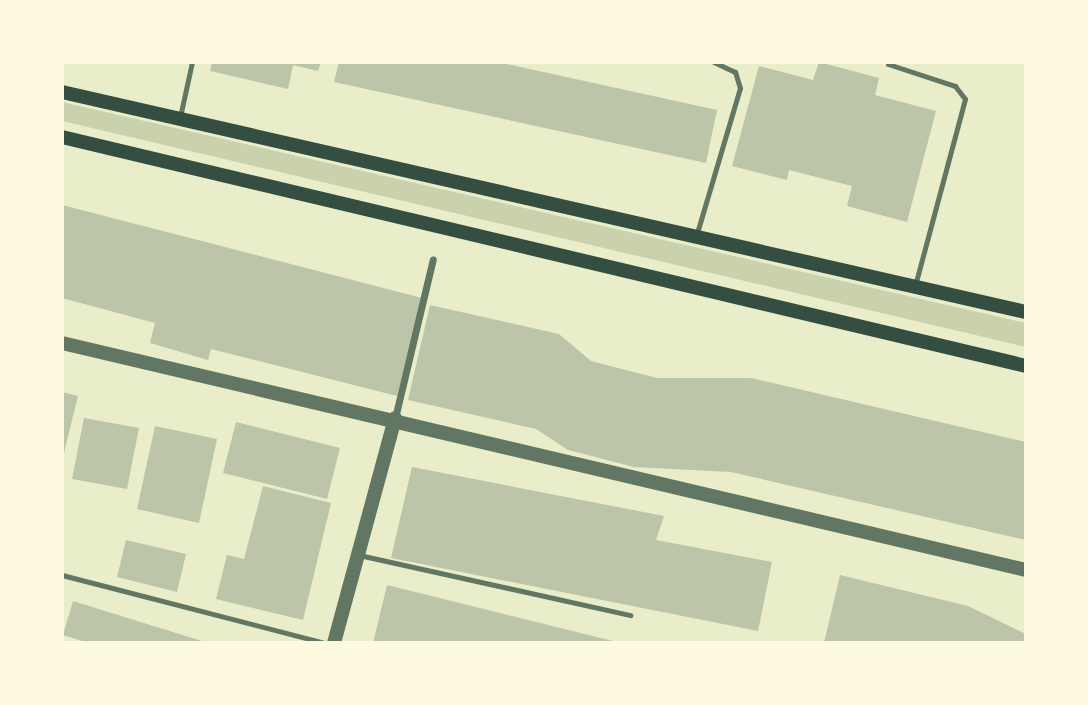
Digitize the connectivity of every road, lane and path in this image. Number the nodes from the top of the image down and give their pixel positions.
1 (192, 62) edge
2 (714, 62) edge
3 (888, 64) dead end
4 (62, 92) edge
5 (179, 122) junction
6 (62, 137) edge
7 (695, 238) junction
8 (433, 259) dead end
9 (915, 285) junction
10 (1026, 312) edge
11 (62, 343) edge
12 (1026, 366) edge
13 (395, 418) junction
14 (358, 555) junction
15 (1026, 570) edge
16 (62, 575) edge
17 (630, 615) dead end
18 (325, 643) edge
19 (334, 643) edge

1 - 5 lane
2 - 7 lane
3 - 9 lane
4 - 5 main road
5 - 7 main road
6 - 12 main road
7 - 9 main road
8 - 13 street
9 - 10 main road
11 - 13 street
13 - 14 street
13 - 15 street
14 - 17 lane
14 - 19 street
16 - 18 lane

